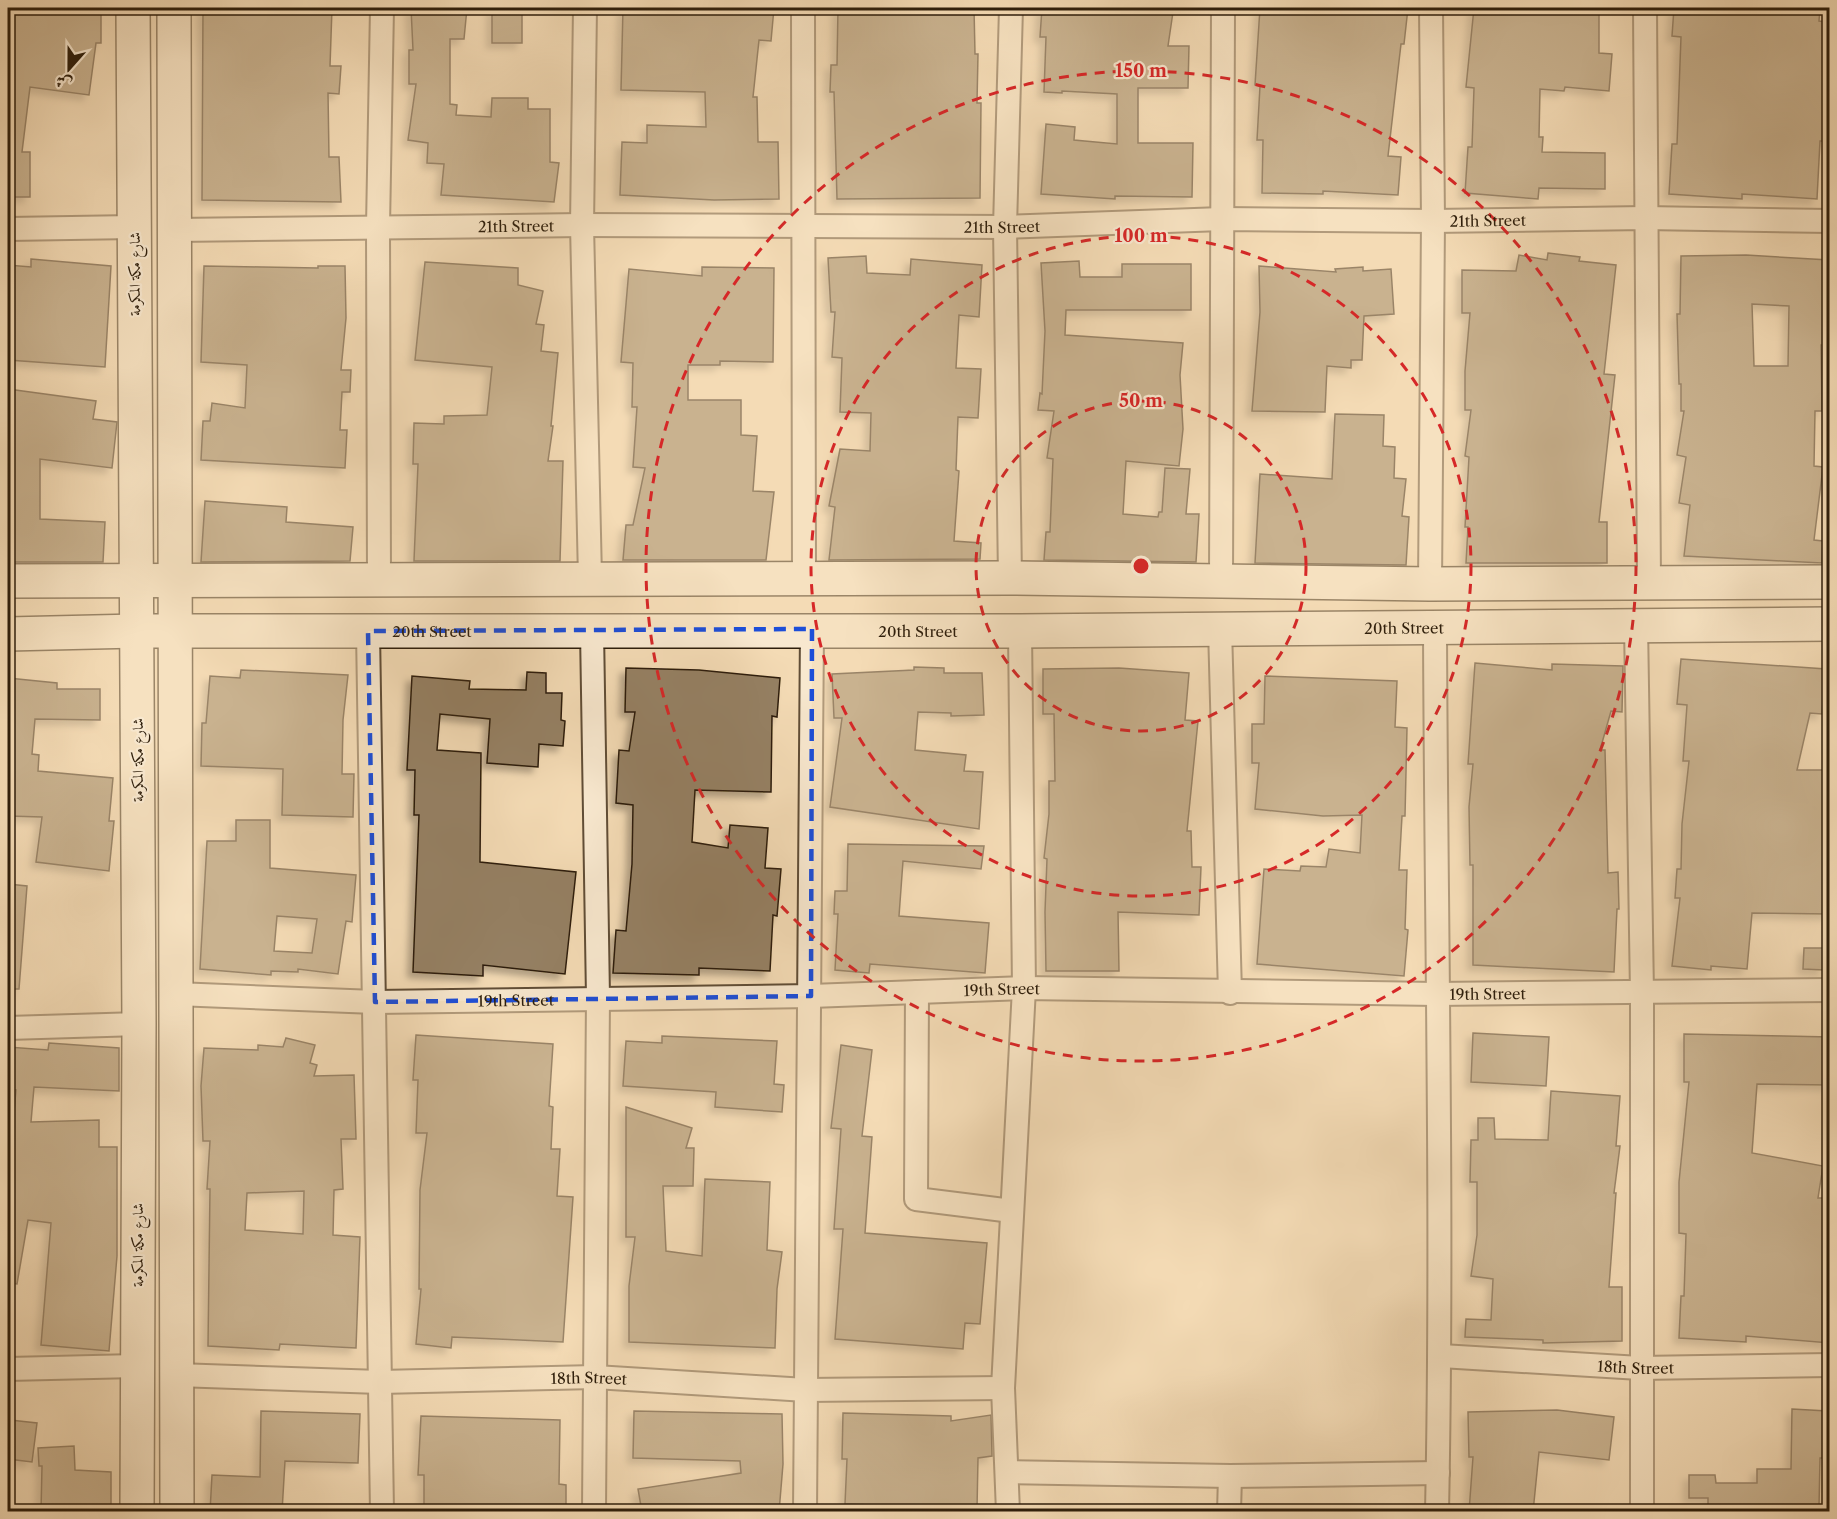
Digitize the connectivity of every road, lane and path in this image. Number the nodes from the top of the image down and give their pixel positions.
1 (133, 8) edge
2 (174, 8) edge
3 (382, 8) edge
4 (585, 8) edge
5 (803, 8) edge
6 (1011, 8) edge
7 (1223, 8) edge
8 (1431, 8) edge
9 (1645, 8) edge
10 (1645, 218) junction
11 (1222, 219) junction
12 (1433, 220) junction
13 (1830, 221) edge
14 (582, 225) junction
15 (378, 226) junction
16 (134, 227) junction
17 (803, 227) junction
18 (1005, 228) junction
19 (8, 229) edge
20 (176, 230) junction
21 (590, 578) junction
22 (1010, 578) junction
23 (174, 579) junction
24 (804, 579) junction
25 (136, 580) junction
26 (379, 580) junction
27 (8, 581) edge
28 (1221, 581) junction
29 (1649, 581) junction
30 (1830, 582) edge
31 (1430, 584) junction
32 (1830, 624) edge
33 (1636, 625) junction
34 (1435, 627) junction
35 (1220, 628) junction
36 (812, 629) junction
37 (136, 631) junction
38 (174, 631) junction
39 (368, 631) junction
40 (592, 631) junction
41 (1020, 631) junction
42 (8, 634) edge
43 (1024, 988) junction
44 (1830, 990) edge
45 (917, 992) junction
46 (1230, 993) junction
47 (1642, 993) junction
48 (176, 994) junction
49 (1436, 994) junction
50 (811, 996) junction
51 (598, 997) junction
52 (375, 1002) junction
53 (139, 1024) junction
54 (8, 1028) edge
55 (1012, 1211) junction
56 (1441, 1356) junction
57 (1830, 1365) edge
58 (136, 1366) junction
59 (8, 1368) edge
60 (1640, 1368) junction
61 (177, 1375) junction
62 (595, 1377) junction
63 (380, 1382) junction
64 (1003, 1388) junction
65 (806, 1390) junction
66 (1007, 1472) junction
67 (1438, 1473) junction
68 (1230, 1476) junction
69 (137, 1512) edge
70 (177, 1512) edge
71 (382, 1512) edge
72 (594, 1512) edge
73 (806, 1512) edge
74 (1008, 1512) edge
75 (1229, 1512) edge
76 (1437, 1512) edge
77 (1642, 1512) edge

1 - 16 street, شارع مكة المكرمة
2 - 20 street
3 - 15 street
4 - 14 street
5 - 17 street
6 - 18 street
7 - 11 street
8 - 12 street
9 - 10 street
10 - 12 street, 21th Street
10 - 13 street, 21th Street
10 - 29 street
11 - 12 street, 21th Street
11 - 18 street, 21th Street
11 - 28 street
12 - 31 street
14 - 15 street, 21th Street
14 - 17 street, 21th Street
14 - 21 street
15 - 20 street, 21th Street
15 - 26 street
16 - 19 street
16 - 25 street, شارع مكة المكرمة
17 - 18 street, 21th Street
17 - 24 street
18 - 22 street
20 - 23 street
21 - 24 street
21 - 26 street
22 - 24 street
22 - 28 street
23 - 25 street
23 - 26 street
23 - 38 street
25 - 27 street
25 - 37 street, شارع مكة المكرمة
28 - 31 street
29 - 30 street
29 - 31 street
32 - 33 street, 20th Street
33 - 34 street, 20th Street
33 - 47 street
34 - 35 street, 20th Street
34 - 49 street
35 - 41 street, 20th Street
35 - 46 street
36 - 40 street, 20th Street
36 - 41 street, 20th Street
36 - 50 street
37 - 38 street, 20th Street
37 - 42 street, 20th Street
37 - 53 street, شارع مكة المكرمة
38 - 39 street, 20th Street
38 - 48 street
39 - 40 street, 20th Street
39 - 52 street
40 - 51 street
41 - 43 street
43 - 45 street, 19th Street
43 - 46 street, 19th Street
43 - 55 street
44 - 47 street, 19th Street
45 - 50 street, 19th Street
45 - 55 street
46 - 49 street, 19th Street
47 - 49 street, 19th Street
47 - 60 street
48 - 52 street, 19th Street
48 - 61 street
49 - 56 street
50 - 51 street, 19th Street
50 - 65 street
51 - 52 street, 19th Street
51 - 62 street
52 - 63 street
53 - 54 street
53 - 58 street, شارع مكة المكرمة
55 - 64 street
56 - 60 street, 18th Street
56 - 67 street
57 - 60 street, 18th Street
58 - 59 street
58 - 69 street, شارع مكة المكرمة
60 - 77 street
61 - 63 street, 18th Street
61 - 70 street
62 - 63 street, 18th Street
62 - 65 street, 18th Street
62 - 72 street
63 - 71 street
64 - 65 street, 18th Street
64 - 66 street
65 - 73 street
66 - 68 street
66 - 74 street
67 - 68 street
67 - 76 street
68 - 75 street

